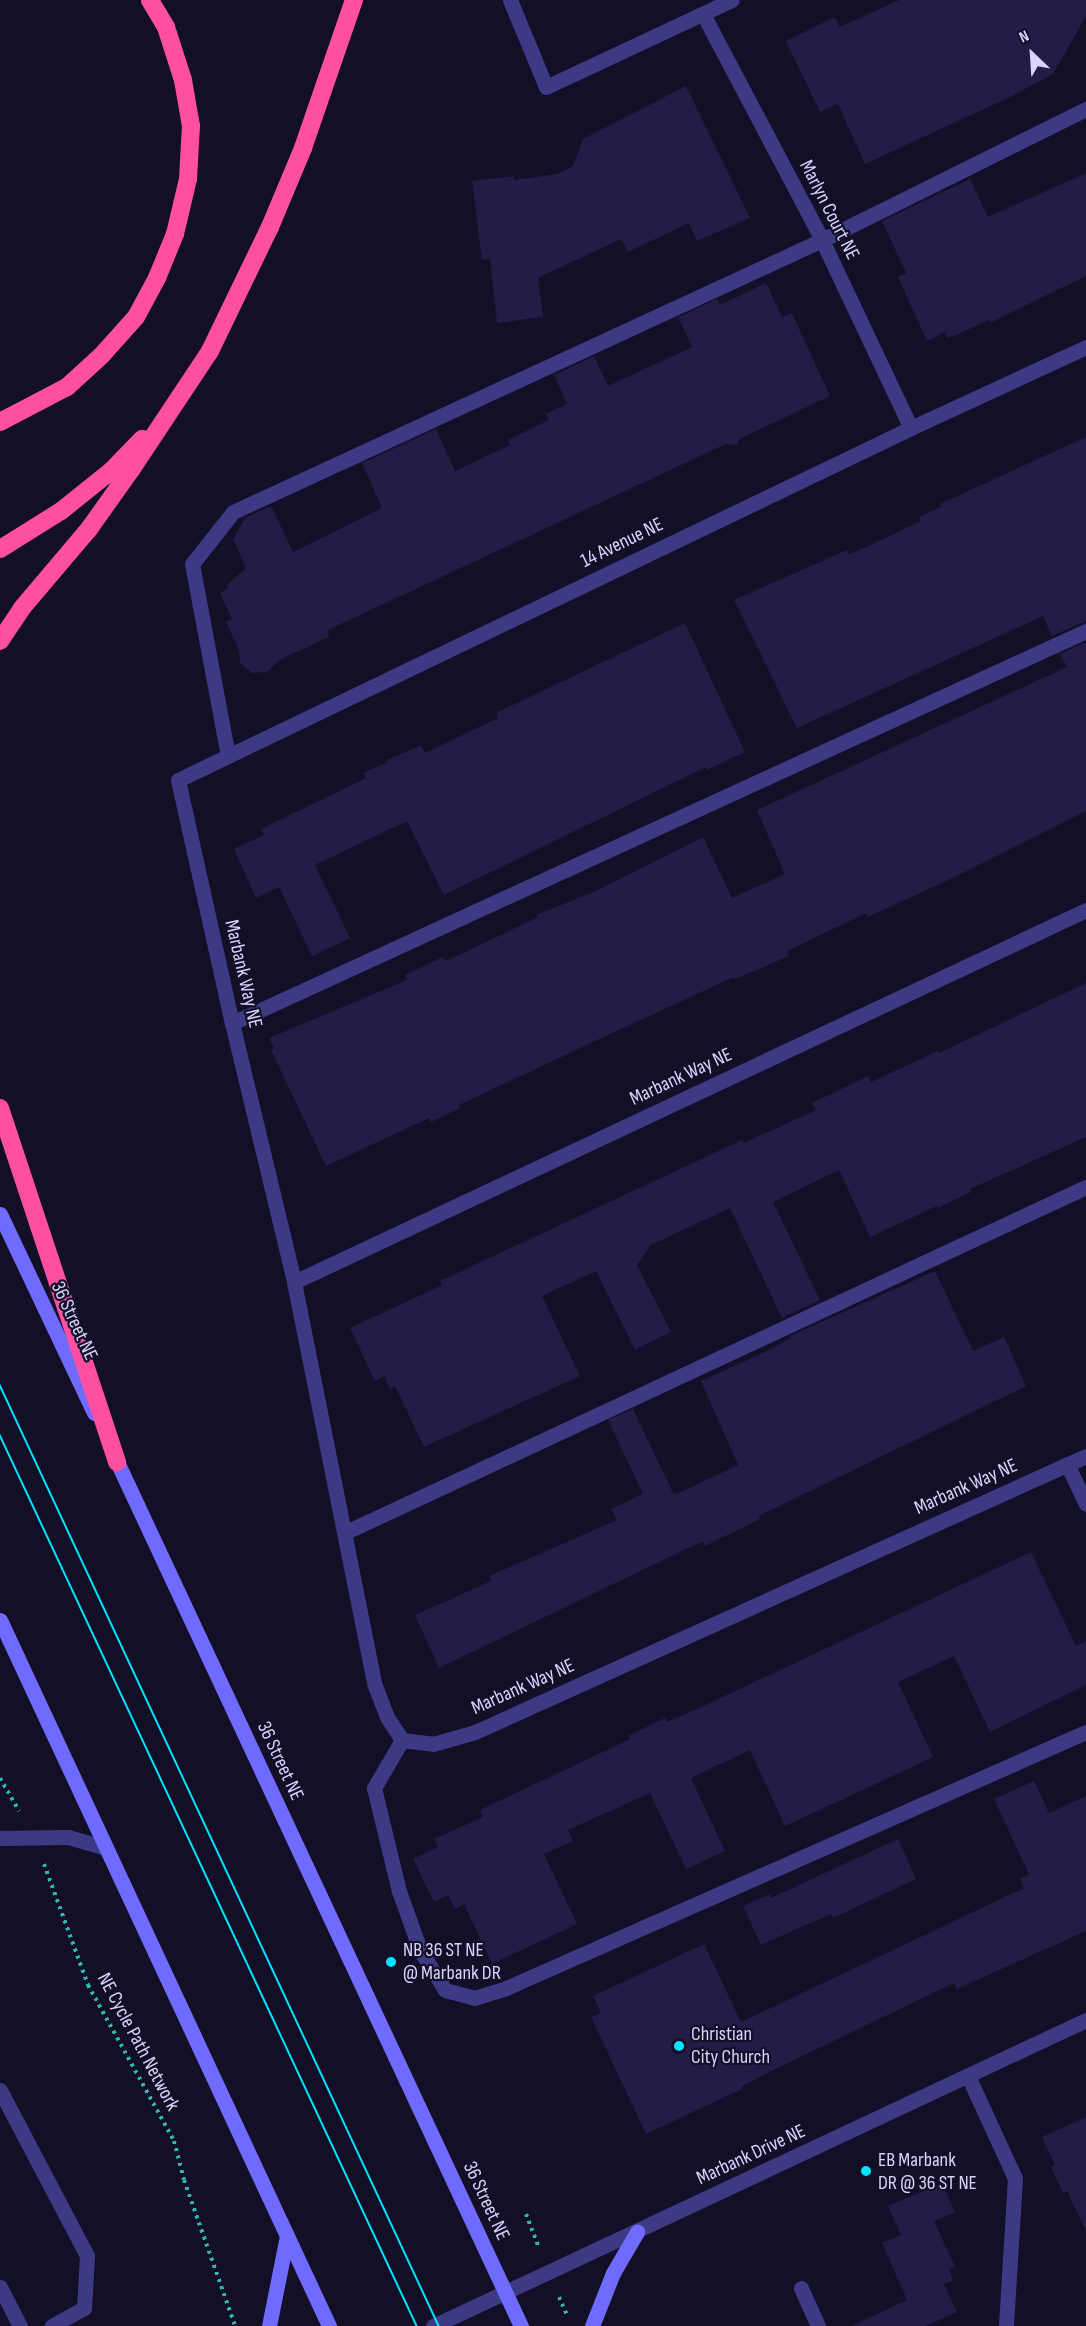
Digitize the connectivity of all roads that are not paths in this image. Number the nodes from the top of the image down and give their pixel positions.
1 (150, 0) edge
2 (354, 0) edge
3 (510, 0) edge
4 (732, 0) edge
5 (703, 14) junction
6 (1086, 110) edge
7 (822, 240) junction
8 (1086, 347) edge
9 (177, 402) junction
10 (0, 422) edge
11 (911, 428) junction
12 (0, 549) edge
13 (1086, 631) edge
14 (0, 641) edge
15 (228, 756) junction
16 (178, 780) joint
17 (1086, 910) edge
18 (232, 1023) junction
19 (0, 1108) edge
20 (1086, 1186) edge
21 (0, 1214) edge
22 (294, 1282) junction
23 (1086, 1455) edge
24 (117, 1462) junction
25 (1067, 1464) junction
26 (1086, 1504) edge
27 (346, 1532) junction
28 (0, 1620) edge
29 (1086, 1732) edge
30 (402, 1740) junction
31 (0, 1838) edge
32 (106, 1848) junction
33 (1086, 2020) edge
34 (968, 2076) junction
35 (0, 2090) edge
36 (637, 2232) junction
37 (287, 2236) junction
38 (0, 2287) edge
39 (801, 2288) dead end
40 (505, 2292) junction
41 (20, 2326) edge
42 (52, 2326) edge
43 (269, 2326) edge
44 (329, 2326) edge
45 (433, 2326) edge
46 (521, 2326) edge
47 (592, 2326) edge
48 (818, 2326) edge
49 (1006, 2326) edge

1 - 10 highway
2 - 9 highway
3 - 5 street
4 - 5 street
5 - 7 street, Marlyn Court NE
6 - 7 street
7 - 11 street, Marlyn Court NE
7 - 15 street
8 - 11 street, 14 Avenue NE
9 - 12 highway
9 - 14 highway
11 - 15 street, 14 Avenue NE
13 - 18 street
15 - 16 street, 14 Avenue NE
16 - 18 street, Marbank Way NE
17 - 22 street, Marbank Way NE
18 - 22 street, Marbank Way NE
19 - 24 highway
20 - 27 street
21 - 24 main road, 36 Street NE
22 - 27 street, Marbank Way NE
23 - 25 street, Marbank Way NE
24 - 40 main road, 36 Street NE
25 - 26 street
25 - 30 street, Marbank Way NE
27 - 30 street, Marbank Way NE
28 - 32 main road
29 - 30 street
31 - 32 street
32 - 37 main road
33 - 34 street, Marbank Drive NE
34 - 36 street, Marbank Drive NE
34 - 49 street
35 - 42 street
36 - 40 street, Marbank Drive NE
36 - 47 main road
37 - 43 main road
37 - 44 main road
38 - 41 street
39 - 48 street
40 - 45 street, Marbank Drive NE
40 - 46 main road, 36 Street NE

